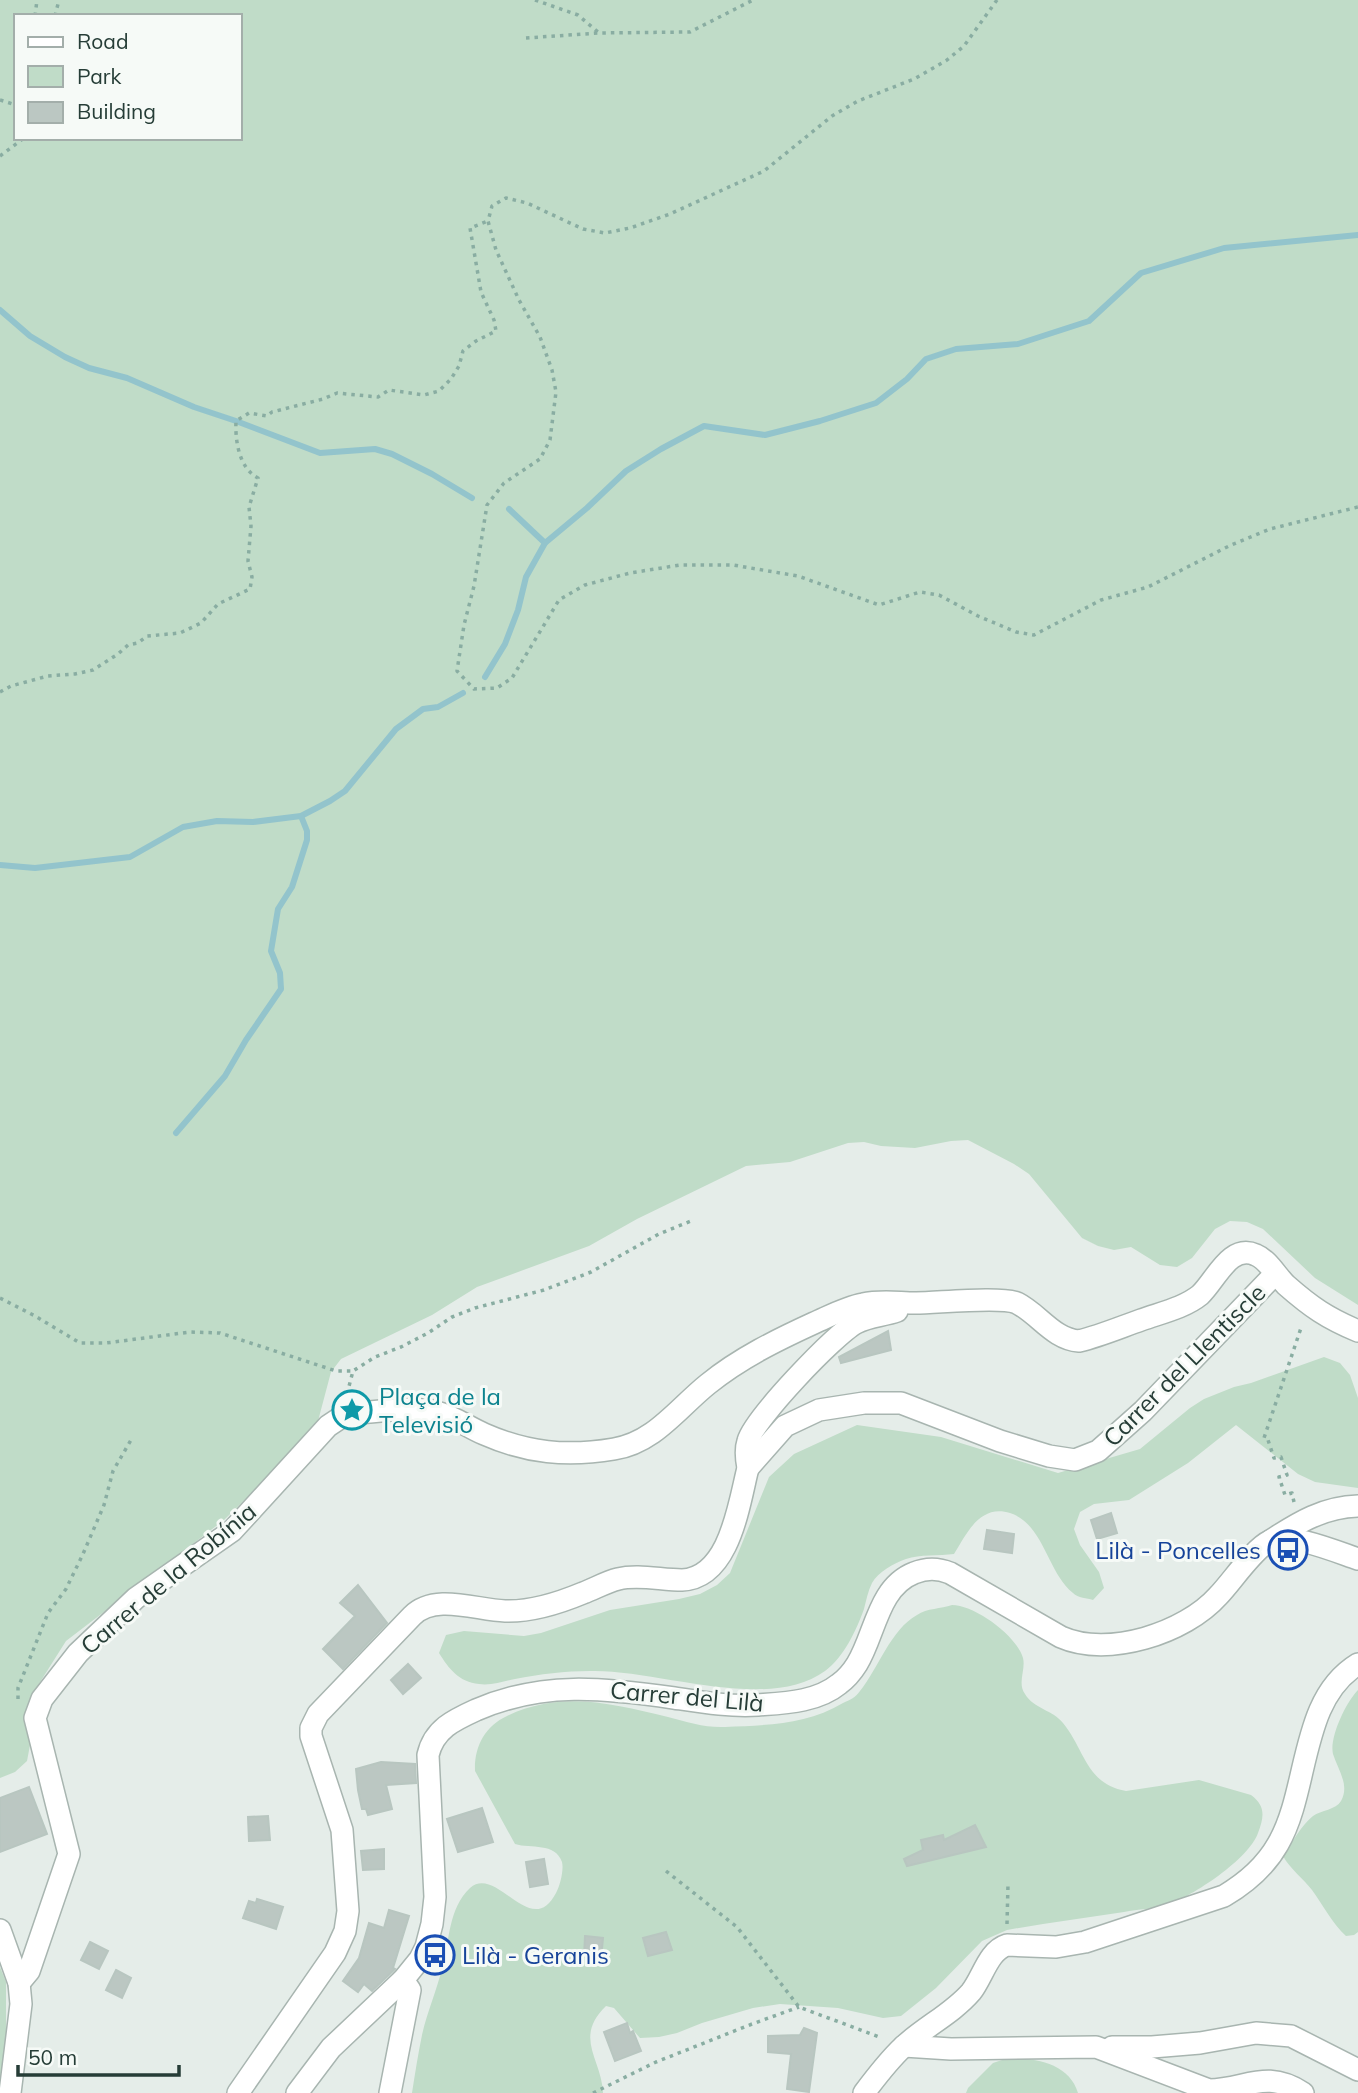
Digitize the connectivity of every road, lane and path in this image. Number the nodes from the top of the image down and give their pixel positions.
1 (535, 0) edge
2 (753, 0) edge
3 (997, 0) edge
4 (599, 33) junction
5 (526, 38) dead end
6 (21, 140) edge
7 (0, 156) edge
8 (488, 221) junction
9 (1358, 507) edge
10 (0, 692) edge
11 (691, 1221) dead end
12 (1275, 1274) junction
13 (0, 1298) edge
14 (916, 1303) junction
15 (1311, 1307) junction
16 (1358, 1331) edge
17 (131, 1440) dead end
18 (748, 1468) junction
19 (1358, 1506) edge
20 (1296, 1510) dead end
21 (1269, 1541) junction
22 (1358, 1559) edge
23 (1358, 1664) edge
24 (35, 1718) junction
25 (666, 1871) dead end
26 (1007, 1884) dead end
27 (0, 1930) edge
28 (1007, 1945) junction
29 (403, 1980) junction
30 (19, 1983) junction
31 (799, 2007) junction
32 (904, 2046) junction
33 (1096, 2047) junction
34 (1358, 2070) edge
35 (10, 2093) edge
36 (238, 2093) edge
37 (297, 2093) edge
38 (390, 2093) edge
39 (593, 2093) edge
40 (864, 2093) edge
41 (1303, 2093) edge

1 - 4 path
2 - 4 path
3 - 8 path
4 - 5 path
6 - 7 path
8 - 9 path
8 - 10 path
11 - 13 path
12 - 14 street, Carrer de la Robínia
12 - 15 street
12 - 18 street, Carrer del Llentiscle
14 - 18 street
14 - 24 street, Carrer de la Robínia
15 - 16 street
15 - 20 path
17 - 24 path
18 - 36 street
19 - 21 street, Carrer del Lilà
21 - 22 street
21 - 29 street, Carrer del Lilà
23 - 28 street
24 - 30 street
25 - 31 path
26 - 28 path
27 - 30 street
28 - 32 street
29 - 37 street, Carrer del Lilà
29 - 38 street
30 - 35 street
31 - 32 path
31 - 39 path
32 - 33 street
32 - 40 street
33 - 34 street
33 - 41 street

